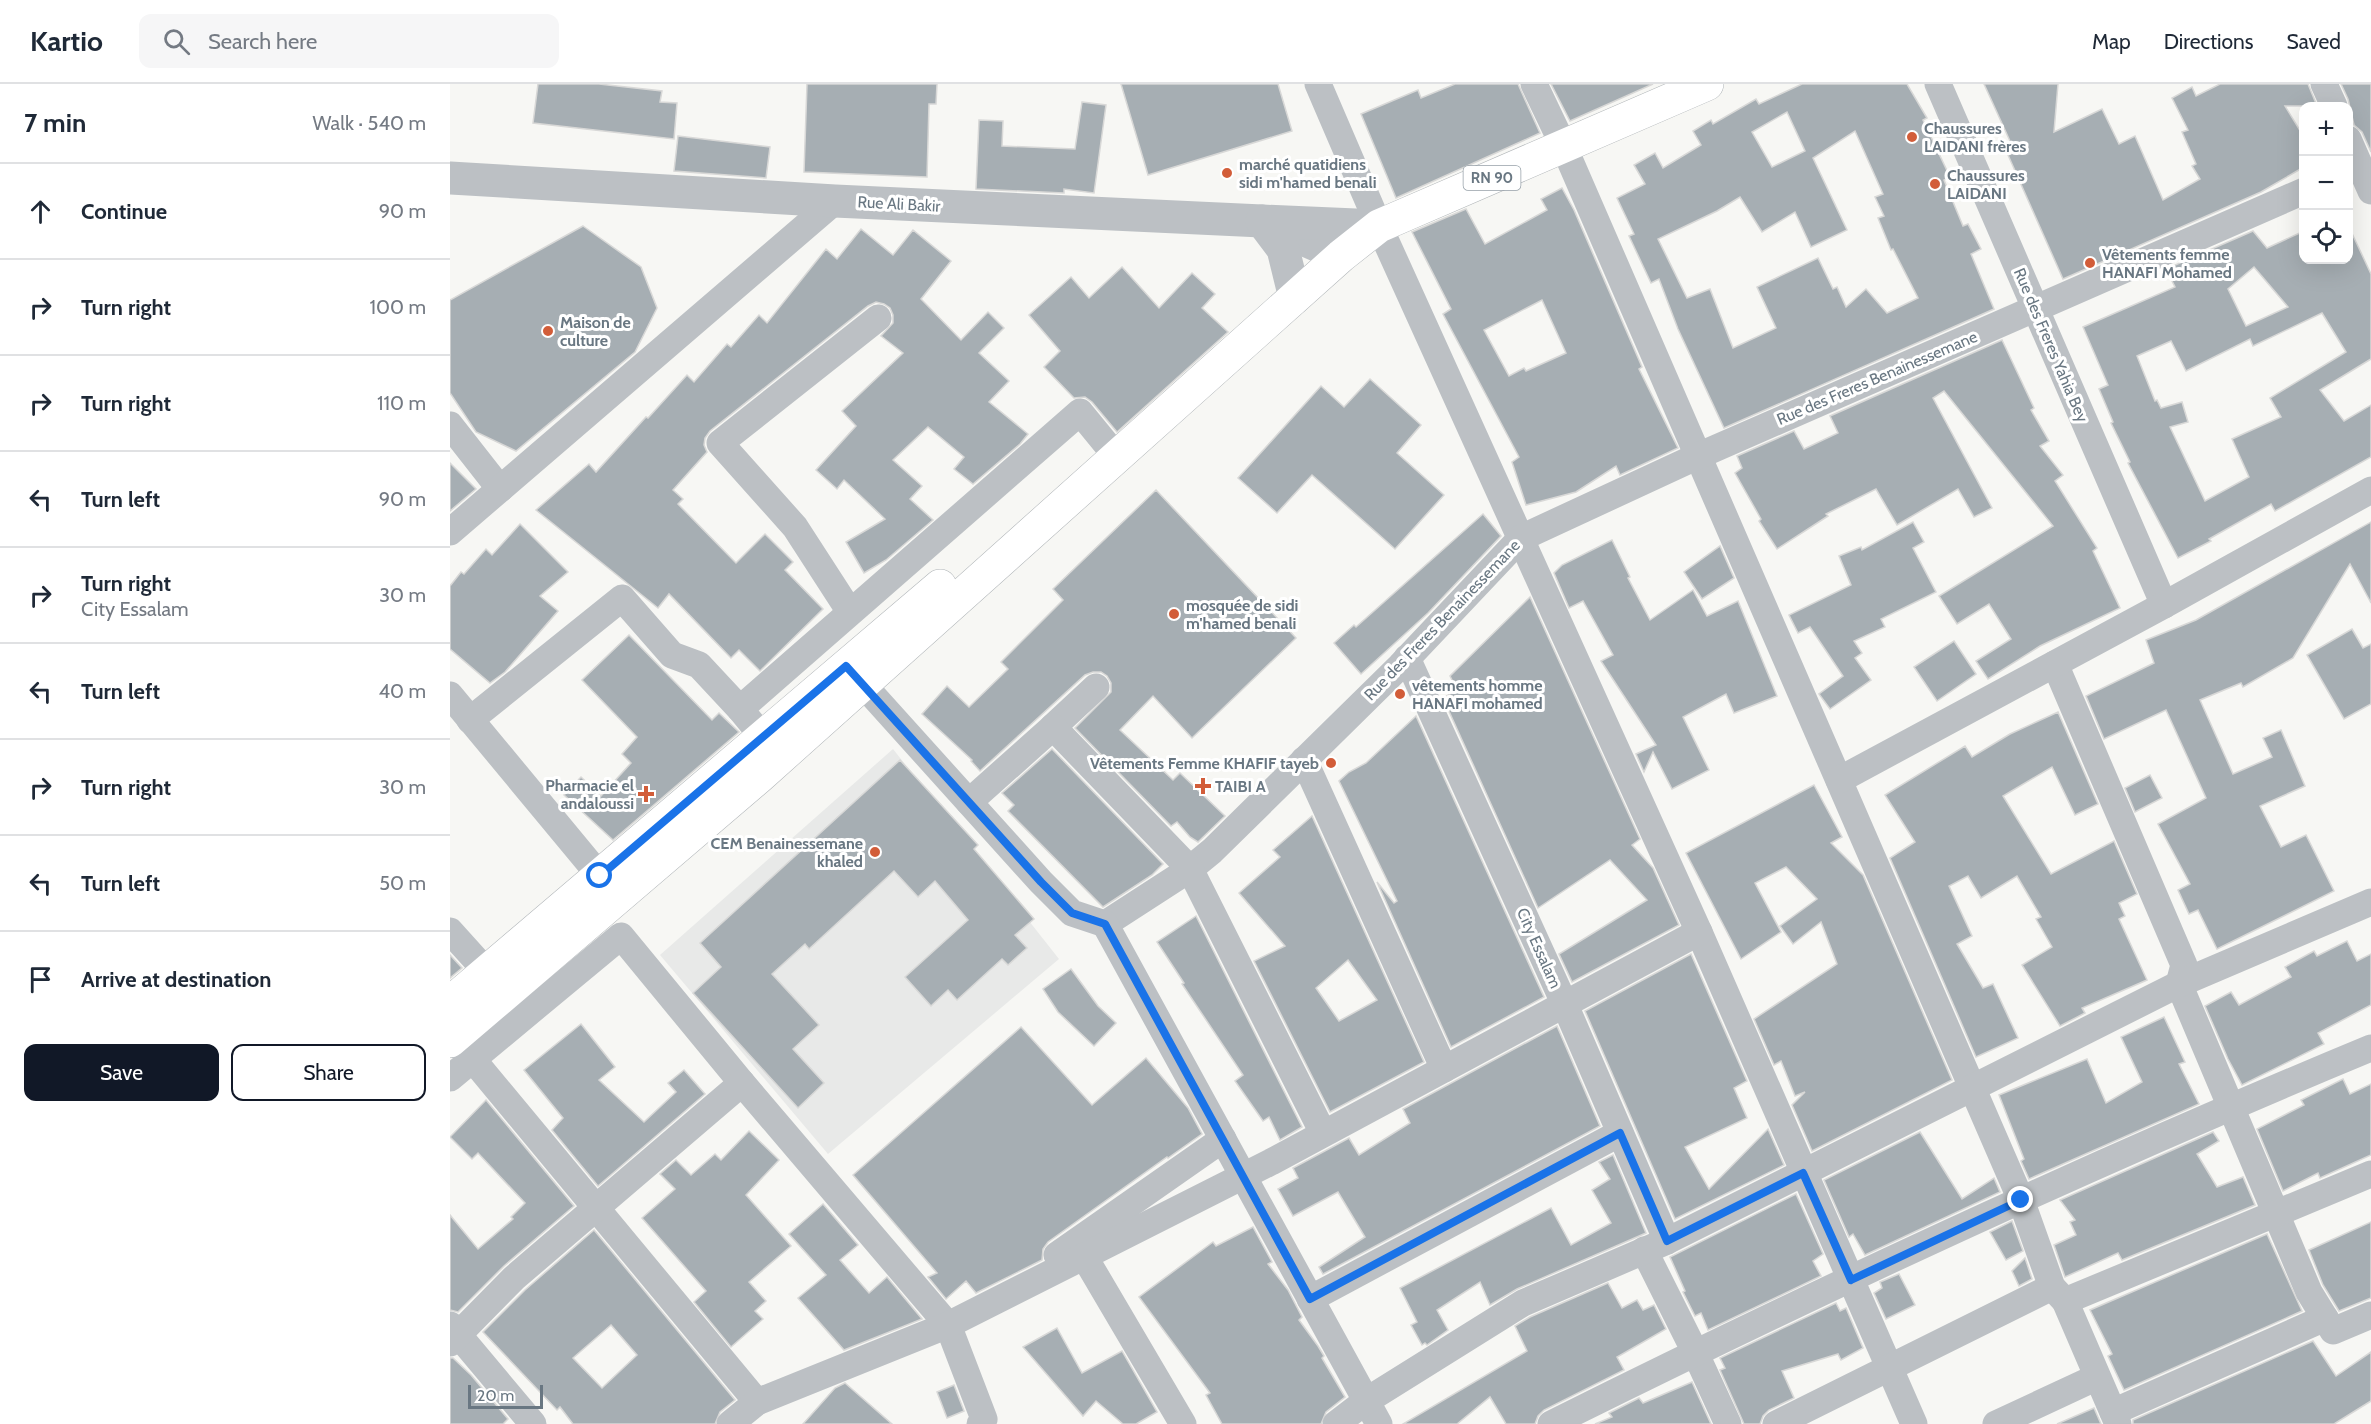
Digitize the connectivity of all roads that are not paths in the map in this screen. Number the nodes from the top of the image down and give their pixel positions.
1 (1318, 84) edge
2 (1534, 84) edge
3 (1707, 84) edge
4 (1938, 84) edge
5 (2324, 84) edge
6 (2332, 102) edge
7 (1564, 147) junction
8 (2353, 149) edge
9 (2360, 166) edge
10 (450, 178) edge
11 (2371, 191) edge
12 (2299, 193) edge
13 (835, 201) junction
14 (1262, 221) junction
15 (1379, 226) junction
16 (1341, 256) junction
17 (1295, 298) junction
18 (2036, 310) junction
19 (878, 318) dead end
20 (450, 425) edge
21 (1098, 434) junction
22 (1698, 456) junction
23 (500, 489) junction
24 (2371, 490) edge
25 (450, 532) edge
26 (1521, 538) junction
27 (2164, 605) junction
28 (850, 612) junction
29 (1407, 658) junction
30 (2055, 664) junction
31 (855, 675) junction
32 (1096, 687) dead end
33 (450, 696) edge
34 (470, 720) junction
35 (750, 722) junction
36 (1053, 727) junction
37 (1304, 760) junction
38 (1839, 780) junction
39 (969, 802) junction
40 (1190, 869) junction
41 (600, 876) junction
42 (2371, 902) edge
43 (1105, 924) junction
44 (450, 932) edge
45 (1699, 932) junction
46 (488, 972) junction
47 (2179, 984) junction
48 (450, 1003) edge
49 (1565, 1005) junction
50 (459, 1046) edge
51 (2371, 1048) edge
52 (1444, 1069) junction
53 (450, 1078) edge
54 (742, 1083) junction
55 (1972, 1088) junction
56 (2230, 1106) junction
57 (1323, 1133) junction
58 (1620, 1133) junction
59 (1223, 1139) junction
60 (1803, 1173) junction
61 (2371, 1174) edge
62 (1243, 1176) junction
63 (2021, 1200) junction
64 (595, 1207) junction
65 (2276, 1212) junction
66 (1656, 1246) junction
67 (1084, 1257) junction
68 (1851, 1280) junction
69 (2059, 1294) junction
70 (1310, 1299) junction
71 (975, 1311) junction
72 (2371, 1315) edge
73 (2325, 1318) junction
74 (948, 1325) junction
75 (452, 1334) edge
76 (1695, 1352) junction
77 (1890, 1367) junction
78 (2097, 1377) junction
79 (1366, 1401) junction
80 (757, 1402) junction
81 (2115, 1418) edge
82 (984, 1422) edge
83 (533, 1424) edge
84 (730, 1424) edge
85 (1183, 1424) edge
86 (1336, 1424) edge
87 (1379, 1424) edge
88 (1551, 1424) edge
89 (1728, 1424) edge
90 (1776, 1424) edge
91 (1914, 1424) edge
92 (1996, 1424) edge

1 - 15 street
2 - 7 street
3 - 7 main road, RN 90
4 - 18 street, Rue des Freres Yahia Bey
5 - 6 street
7 - 15 main road, RN 90
7 - 22 street
8 - 9 street
9 - 11 street
10 - 13 street, Rue Ali Bakir
12 - 18 street, Rue des Freres Benainessemane
13 - 14 street, Rue Ali Bakir
13 - 23 street
14 - 15 street
14 - 16 street, Rue Ali Bakir
14 - 17 street
15 - 16 main road, RN 90
15 - 26 street
16 - 17 main road, RN 90
17 - 21 main road, RN 90
17 - 31 main road, RN 90
18 - 22 street, Rue des Freres Benainessemane
18 - 27 street, Rue des Freres Yahia Bey
19 - 28 street
20 - 23 street
21 - 28 street
21 - 31 main road, RN 90
21 - 35 street
22 - 26 street, Rue des Freres Benainessemane
22 - 38 street
23 - 25 street
24 - 27 street
26 - 29 street, Rue des Freres Benainessemane
26 - 45 street
27 - 30 street
28 - 35 street
29 - 37 street, Rue des Freres Benainessemane
29 - 49 street, City Essalam
30 - 38 street
30 - 47 street
31 - 35 main road, RN 90
31 - 39 street
31 - 50 main road, RN 90
32 - 36 street
33 - 34 street
34 - 35 street
34 - 41 street
35 - 41 main road, RN 90
36 - 39 street
36 - 40 street
37 - 40 street, Rue des Freres Benainessemane
37 - 52 street
38 - 55 street
39 - 43 street
40 - 43 street, Rue des Freres Benainessemane
40 - 57 street
41 - 46 main road, RN 90
42 - 47 street
43 - 59 street
44 - 46 street
45 - 49 street
45 - 60 street
46 - 48 main road, RN 90
47 - 55 street
47 - 56 street
49 - 52 street
49 - 58 street, City Essalam
50 - 53 street
50 - 54 street
50 - 64 street
51 - 56 street
52 - 57 street
54 - 64 street
54 - 74 street
55 - 60 street
55 - 63 street
56 - 63 street
56 - 65 street
57 - 62 street
58 - 66 street, City Essalam
58 - 70 street
59 - 62 street
59 - 71 street
60 - 66 street
60 - 68 street
61 - 65 street
62 - 67 street
62 - 70 street
63 - 68 street
63 - 69 street
64 - 75 street
64 - 80 street
65 - 69 street
65 - 73 street
66 - 76 street, City Essalam
66 - 79 street
67 - 71 street
67 - 85 street
68 - 76 street
68 - 77 street
69 - 77 street
69 - 78 street
70 - 79 street
71 - 74 street
72 - 73 street
73 - 81 street
74 - 80 street
74 - 82 street
75 - 83 street
76 - 88 street
76 - 89 street, City Essalam
77 - 90 street
77 - 91 street
78 - 81 street
78 - 92 street
79 - 86 street
79 - 87 street
80 - 84 street

